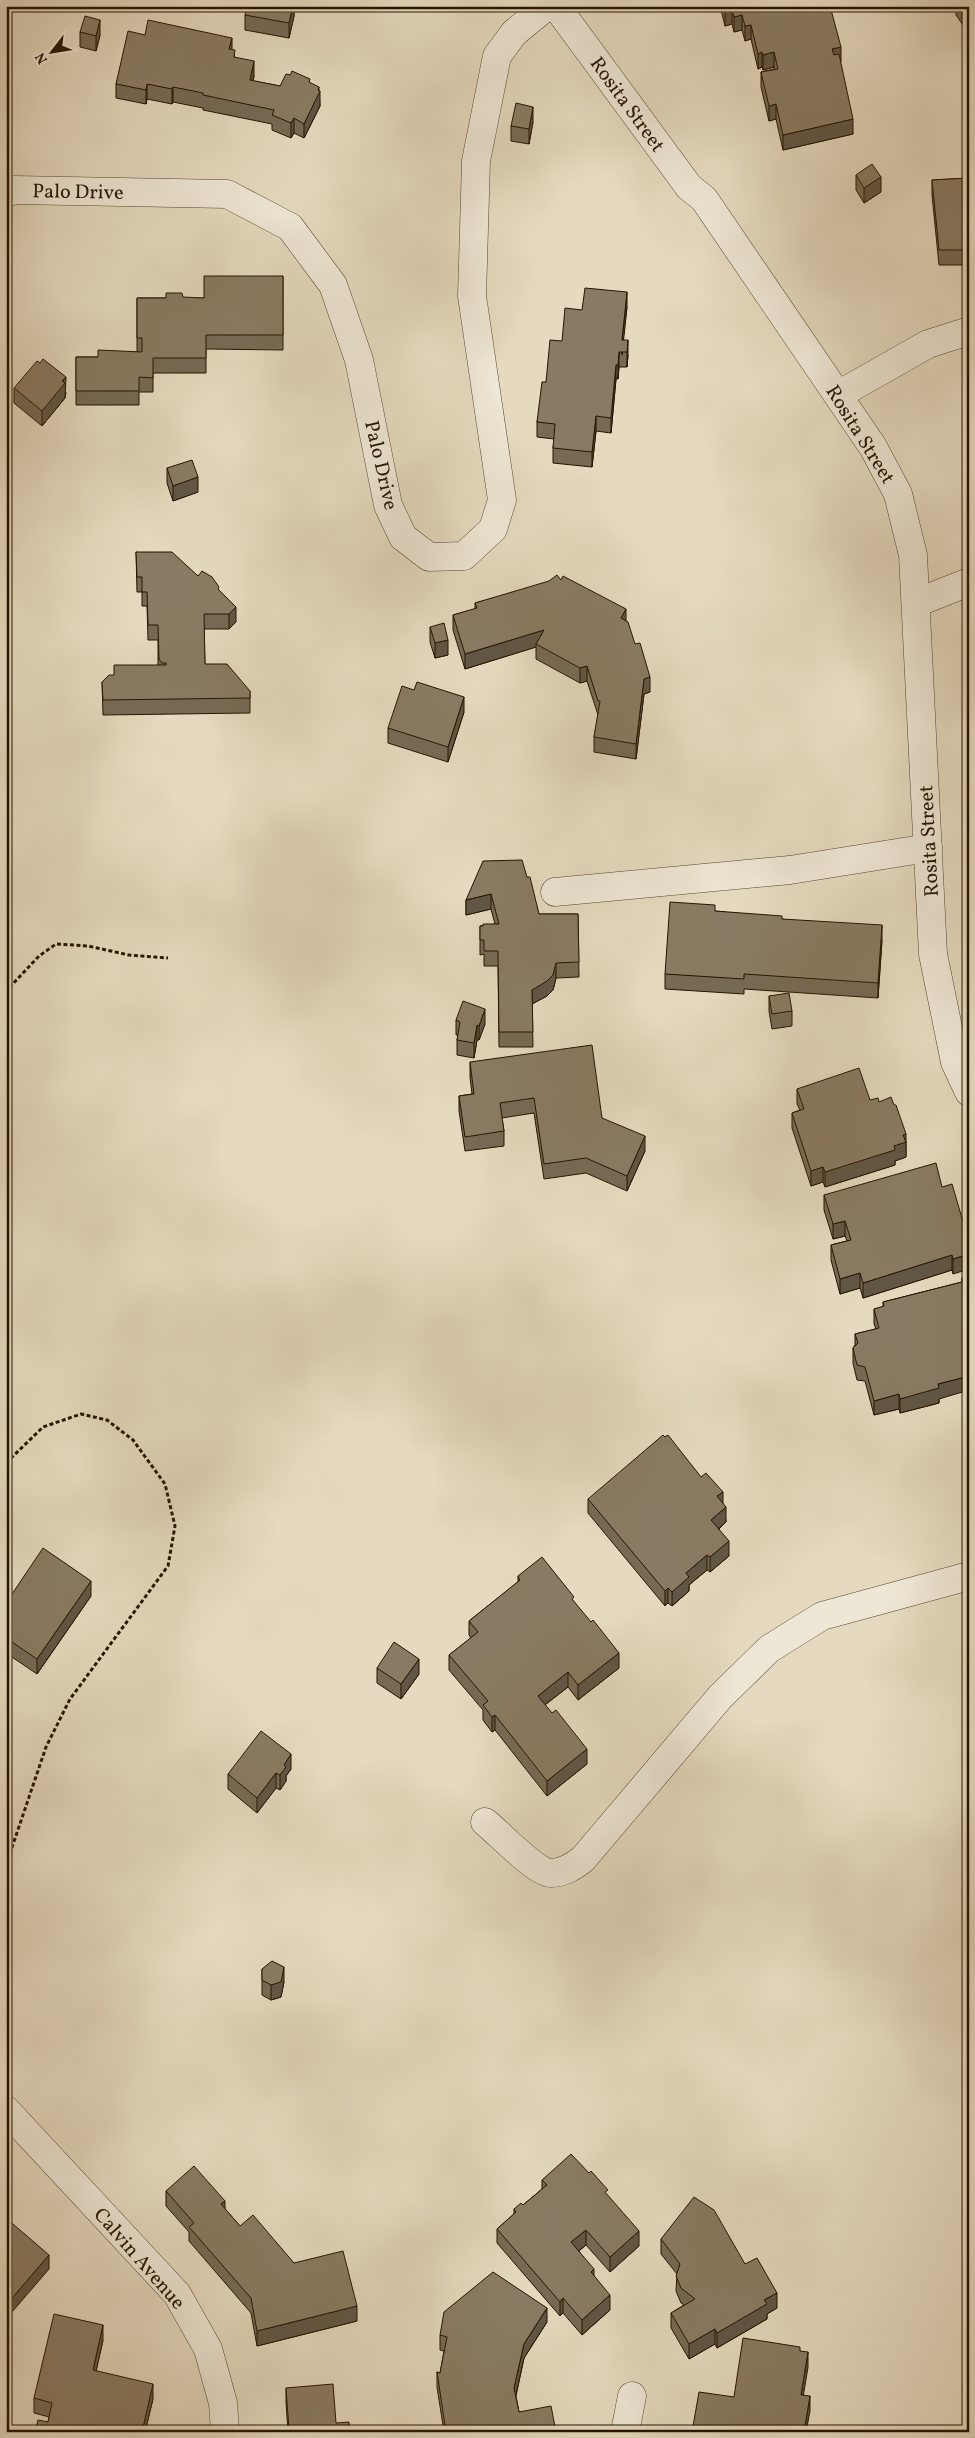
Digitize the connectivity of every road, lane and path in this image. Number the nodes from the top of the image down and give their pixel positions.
1 (546, 6) edge
2 (556, 6) edge
3 (6, 193) edge
4 (969, 331) edge
5 (838, 395) junction
6 (969, 582) edge
7 (916, 603) junction
8 (928, 848) junction
9 (556, 892) dead end
10 (168, 958) dead end
11 (6, 1000) edge
12 (969, 1092) edge
13 (6, 1463) edge
14 (969, 1576) edge
15 (485, 1822) dead end
16 (6, 1865) edge
17 (6, 2110) edge
18 (632, 2396) dead end
19 (225, 2432) edge
20 (625, 2432) edge

1 - 3 street, Palo Drive
2 - 5 street, Rosita Street
4 - 5 street
5 - 7 street, Rosita Street
6 - 7 street
7 - 8 street, Rosita Street
8 - 9 street
8 - 12 street, Rosita Street
10 - 11 path
13 - 16 path
14 - 15 street
17 - 19 street, Calvin Avenue
18 - 20 street

